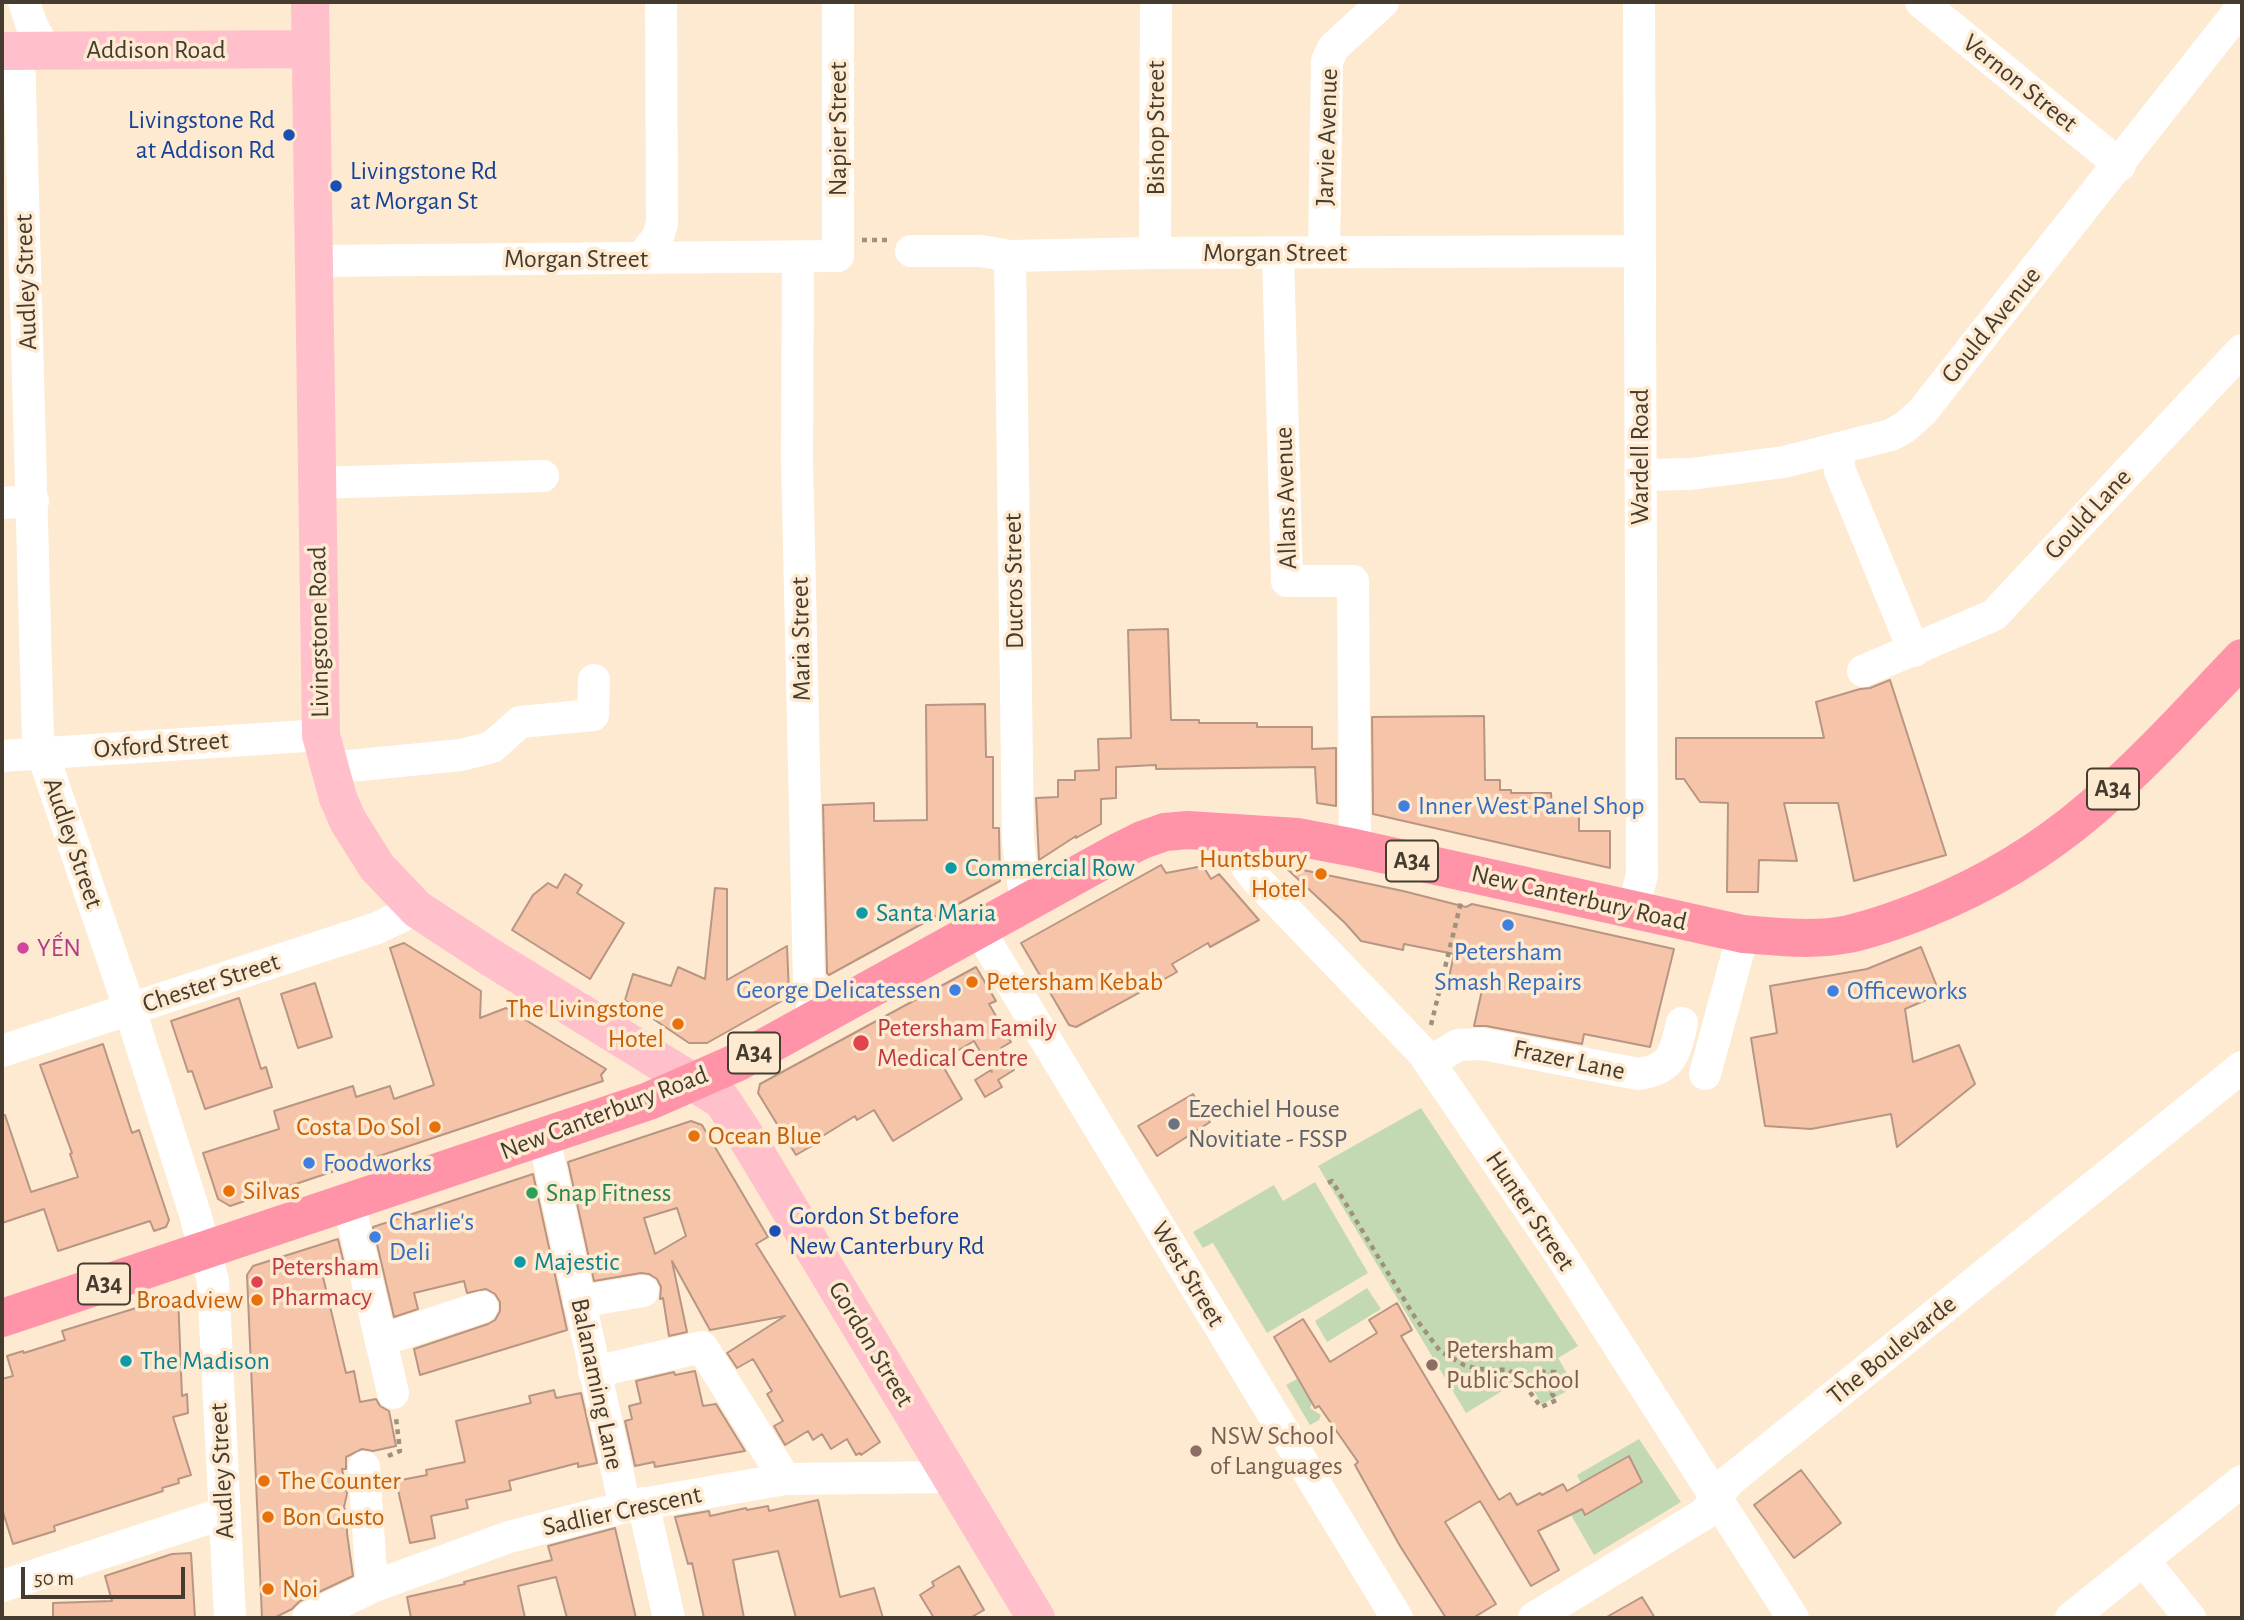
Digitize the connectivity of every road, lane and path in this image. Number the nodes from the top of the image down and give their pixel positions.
1 (24, 2) edge
2 (310, 2) edge
3 (661, 2) edge
4 (838, 2) edge
5 (1156, 2) edge
6 (1382, 2) edge
7 (1639, 2) edge
8 (1921, 2) edge
9 (2242, 7) edge
10 (310, 49) junction
11 (22, 51) edge
12 (2120, 164) junction
13 (838, 248) junction
14 (911, 251) joint
15 (1639, 251) junction
16 (1324, 252) junction
17 (1155, 253) junction
18 (1278, 253) junction
19 (1010, 256) junction
20 (797, 257) junction
21 (640, 258) junction
22 (313, 261) junction
23 (2242, 349) edge
24 (1836, 449) junction
25 (1640, 475) junction
26 (543, 476) dead end
27 (317, 483) junction
28 (33, 501) junction
29 (2, 503) edge
30 (1914, 651) junction
31 (2242, 658) edge
32 (1863, 671) dead end
33 (594, 680) dead end
34 (325, 751) junction
35 (43, 753) junction
36 (2, 756) edge
37 (1234, 832) junction
38 (1355, 848) junction
39 (1461, 902) dead end
40 (1026, 904) junction
41 (417, 909) junction
42 (1633, 910) junction
43 (979, 930) junction
44 (1743, 934) junction
45 (130, 1010) junction
46 (814, 1021) junction
47 (1682, 1023) dead end
48 (2, 1051) edge
49 (1427, 1057) junction
50 (2242, 1067) edge
51 (1705, 1074) dead end
52 (692, 1082) junction
53 (544, 1138) junction
54 (1328, 1183) dead end
55 (349, 1203) junction
56 (206, 1251) junction
57 (643, 1291) dead end
58 (579, 1302) junction
59 (482, 1307) dead end
60 (2, 1318) edge
61 (382, 1340) junction
62 (1540, 1368) dead end
63 (594, 1372) junction
64 (393, 1393) joint
65 (364, 1466) joint
66 (951, 1477) junction
67 (785, 1479) junction
68 (2242, 1481) edge
69 (1716, 1498) junction
70 (634, 1505) junction
71 (224, 1513) junction
72 (2144, 1561) junction
73 (1013, 1580) junction
74 (2, 1586) edge
75 (366, 1599) edge
76 (230, 1618) edge
77 (309, 1618) edge
78 (669, 1618) edge
79 (1017, 1618) edge
80 (1036, 1618) edge
81 (1397, 1618) edge
82 (1534, 1618) edge
83 (1793, 1618) edge
84 (2071, 1618) edge
85 (2190, 1618) edge

1 - 11 street, Audley Street
2 - 10 main road, Livingstone Road
3 - 21 street
4 - 13 street, Napier Street
5 - 17 street, Bishop Street
6 - 16 street, Jarvie Avenue
7 - 15 street, Wardell Road
8 - 12 street, Vernon Street
9 - 12 street, Gould Avenue
10 - 11 main road, Addison Road
10 - 22 main road, Livingstone Road
11 - 28 street, Audley Street
12 - 24 street, Gould Avenue
13 - 14 path
13 - 20 street, Morgan Street
14 - 19 street, Morgan Street
15 - 16 street, Morgan Street
15 - 25 street, Wardell Road
16 - 18 street, Morgan Street
17 - 18 street, Morgan Street
17 - 19 street, Morgan Street
18 - 38 street, Allans Avenue
19 - 40 street, Ducros Street
20 - 21 street, Morgan Street
20 - 46 street, Maria Street
21 - 22 street, Morgan Street
22 - 27 main road, Livingstone Road
23 - 30 street, Gould Lane
24 - 25 street, Gould Avenue
24 - 30 street
25 - 42 street, Wardell Road
26 - 27 street
27 - 34 main road, Livingstone Road
28 - 29 street
28 - 35 street, Audley Street
30 - 32 street, Gould Lane
31 - 44 highway, New Canterbury Road / A34
33 - 34 street, Oxford Street
34 - 35 street, Oxford Street
34 - 41 main road, Livingstone Road
35 - 36 street, Oxford Street
35 - 45 street, Audley Street
37 - 38 highway, New Canterbury Road / A34
37 - 40 highway, New Canterbury Road / A34
37 - 49 street, Hunter Street
38 - 42 highway, New Canterbury Road / A34
39 - 49 path
40 - 43 highway, New Canterbury Road / A34
41 - 45 street, Chester Street
41 - 52 main road, Livingstone Road
42 - 44 highway, New Canterbury Road / A34
43 - 46 highway, New Canterbury Road / A34
43 - 81 street, West Street
44 - 51 street
45 - 48 street, Chester Street
45 - 56 street, Audley Street
46 - 52 highway, New Canterbury Road / A34
47 - 49 street, Frazer Lane
49 - 69 street, Hunter Street
50 - 69 street, The Boulevarde
52 - 53 highway, New Canterbury Road / A34
52 - 66 main road, Gordon Street
53 - 55 highway, New Canterbury Road / A34
53 - 58 street, Balanaming Lane
54 - 62 path
55 - 56 highway, New Canterbury Road / A34
55 - 61 street
56 - 60 highway, New Canterbury Road / A34
56 - 71 street, Audley Street
57 - 58 street
58 - 63 street, Balanaming Lane
59 - 61 street
61 - 64 street
63 - 67 street
63 - 70 street, Balanaming Lane
64 - 65 path
65 - 75 street
66 - 67 street, Sadlier Crescent
66 - 73 main road, Gordon Street
67 - 70 street, Sadlier Crescent
68 - 72 street
69 - 82 street, The Boulevarde
69 - 83 street, Hunter Street
70 - 75 street, Sadlier Crescent
70 - 78 street, Balanaming Lane
71 - 74 street
71 - 76 street, Audley Street
72 - 84 street
72 - 85 street
73 - 79 street
73 - 80 main road, Gordon Street
75 - 77 street, Sadlier Crescent

